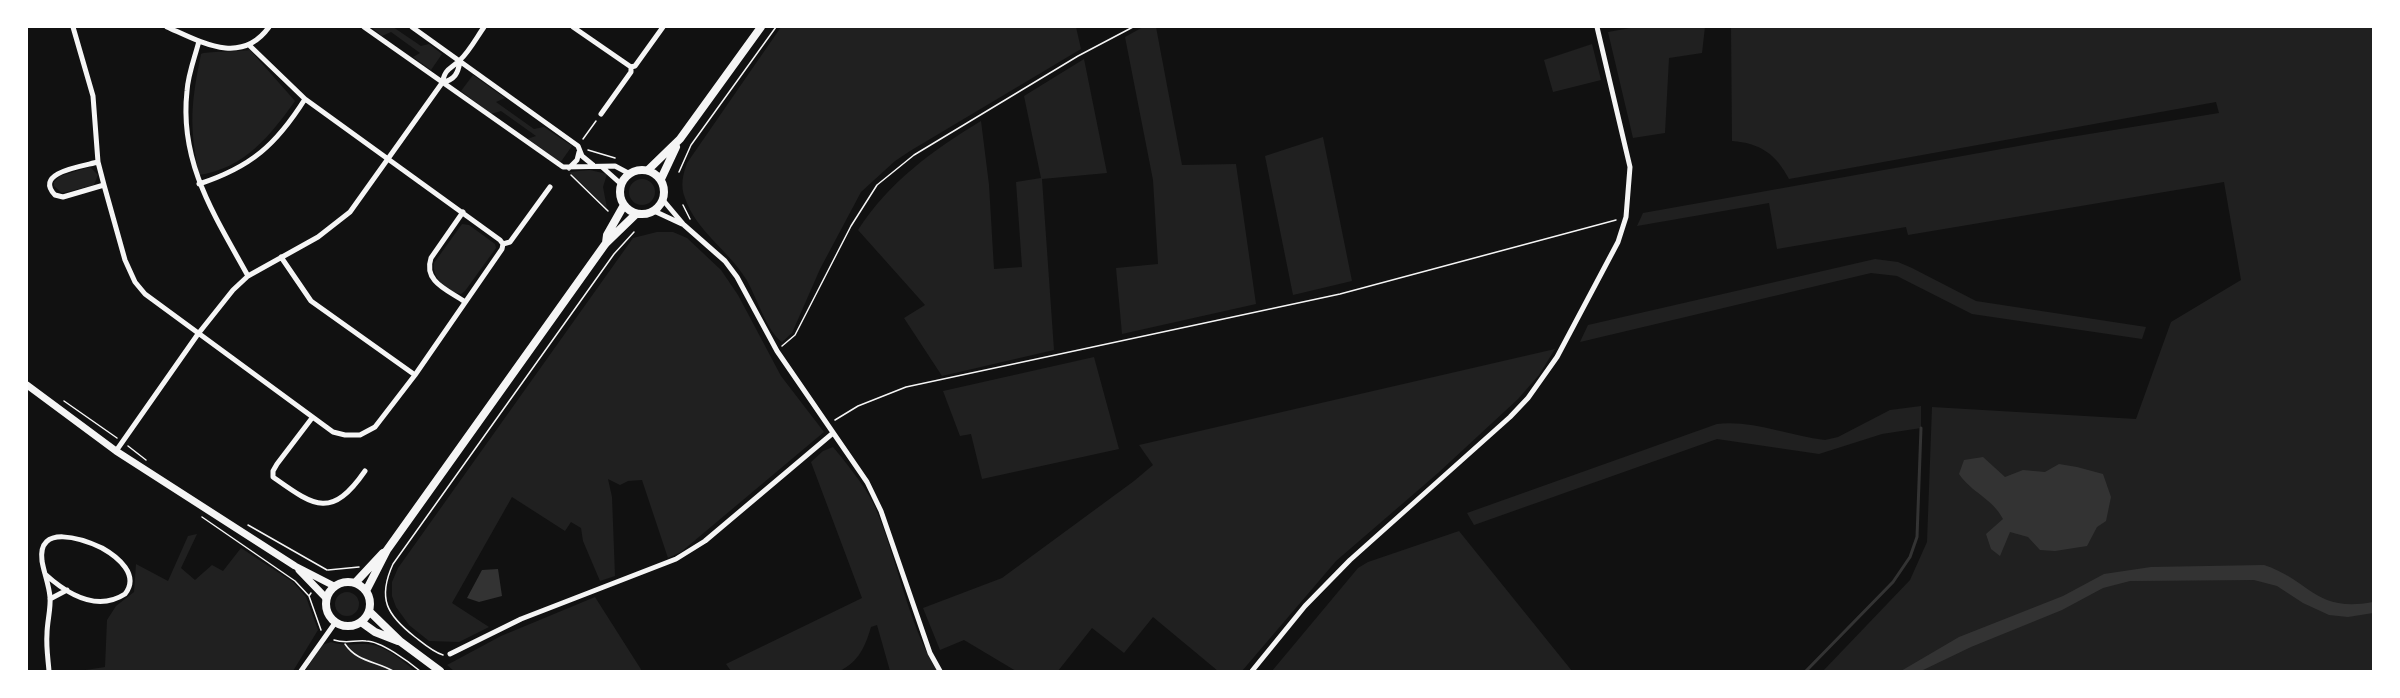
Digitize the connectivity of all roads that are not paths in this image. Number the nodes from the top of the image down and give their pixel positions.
1 (73, 27) edge
2 (167, 27) edge
3 (269, 27) edge
4 (364, 27) edge
5 (412, 27) edge
6 (484, 27) edge
7 (573, 27) edge
8 (663, 27) edge
9 (761, 27) edge
10 (1598, 27) edge
11 (199, 41) junction
12 (249, 45) junction
13 (460, 61) junction
14 (631, 67) junction
15 (442, 83) junction
16 (305, 99) junction
17 (601, 114) road end
18 (680, 139) junction
19 (578, 149) junction
20 (389, 158) junction
21 (98, 162) junction
22 (593, 166) junction
23 (601, 166) junction
24 (566, 168) junction
25 (648, 170) junction
26 (630, 174) junction
27 (661, 179) junction
28 (199, 184) junction
29 (621, 184) junction
30 (104, 185) junction
31 (550, 187) dead end
32 (663, 200) junction
33 (624, 205) junction
34 (654, 211) junction
35 (463, 212) junction
36 (636, 214) junction
37 (684, 225) junction
38 (606, 243) junction
39 (502, 244) junction
40 (281, 258) junction
41 (248, 276) junction
42 (465, 302) junction
43 (198, 334) junction
44 (415, 375) junction
45 (27, 385) edge
46 (312, 418) junction
47 (833, 433) junction
48 (116, 452) junction
49 (365, 471) dead end
50 (387, 550) junction
51 (295, 566) junction
52 (45, 574) junction
53 (354, 583) junction
54 (334, 586) junction
55 (67, 590) junction
56 (366, 591) junction
57 (326, 598) junction
58 (50, 599) junction
59 (369, 611) junction
60 (361, 622) junction
61 (335, 623) junction
62 (401, 642) junction
63 (450, 654) road end
64 (49, 671) edge
65 (301, 671) edge
66 (440, 671) edge
67 (940, 671) edge
68 (1252, 671) edge

1 - 21 street
2 - 11 street
3 - 12 street
4 - 15 street
5 - 13 street
6 - 13 street
7 - 14 street
8 - 14 street
9 - 18 main road
10 - 68 street
11 - 12 street
11 - 28 street
12 - 16 street
13 - 15 street
13 - 15 street
13 - 19 street
14 - 17 street
15 - 20 street
15 - 24 street
16 - 20 street
16 - 28 street
18 - 25 main road
18 - 27 main road
19 - 22 street
19 - 24 street
20 - 35 street
20 - 40 street
21 - 30 street
21 - 30 street
22 - 23 street
22 - 24 street
23 - 26 street
23 - 29 street
25 - 26 main road
25 - 27 main road
26 - 29 main road
27 - 32 main road
28 - 41 street
29 - 33 main road
30 - 43 street
31 - 39 street
32 - 34 main road
32 - 37 street
33 - 36 main road
33 - 38 main road
34 - 36 main road
34 - 37 street
35 - 39 street
35 - 42 street
36 - 38 main road
37 - 47 street
38 - 50 main road
39 - 42 street
40 - 41 street
40 - 44 street
41 - 43 street
42 - 44 street
43 - 46 street
43 - 48 street
44 - 46 street
45 - 48 street
46 - 49 street
47 - 63 street
47 - 67 street
48 - 51 street
50 - 53 main road
50 - 56 main road
51 - 54 street
51 - 57 street
52 - 55 street
52 - 55 street
52 - 58 street
53 - 54 main road
53 - 56 main road
54 - 57 main road
55 - 58 street
56 - 59 main road
57 - 61 main road
58 - 64 street
59 - 60 main road
59 - 62 main road
60 - 61 main road
60 - 62 main road
61 - 65 street
62 - 66 main road

